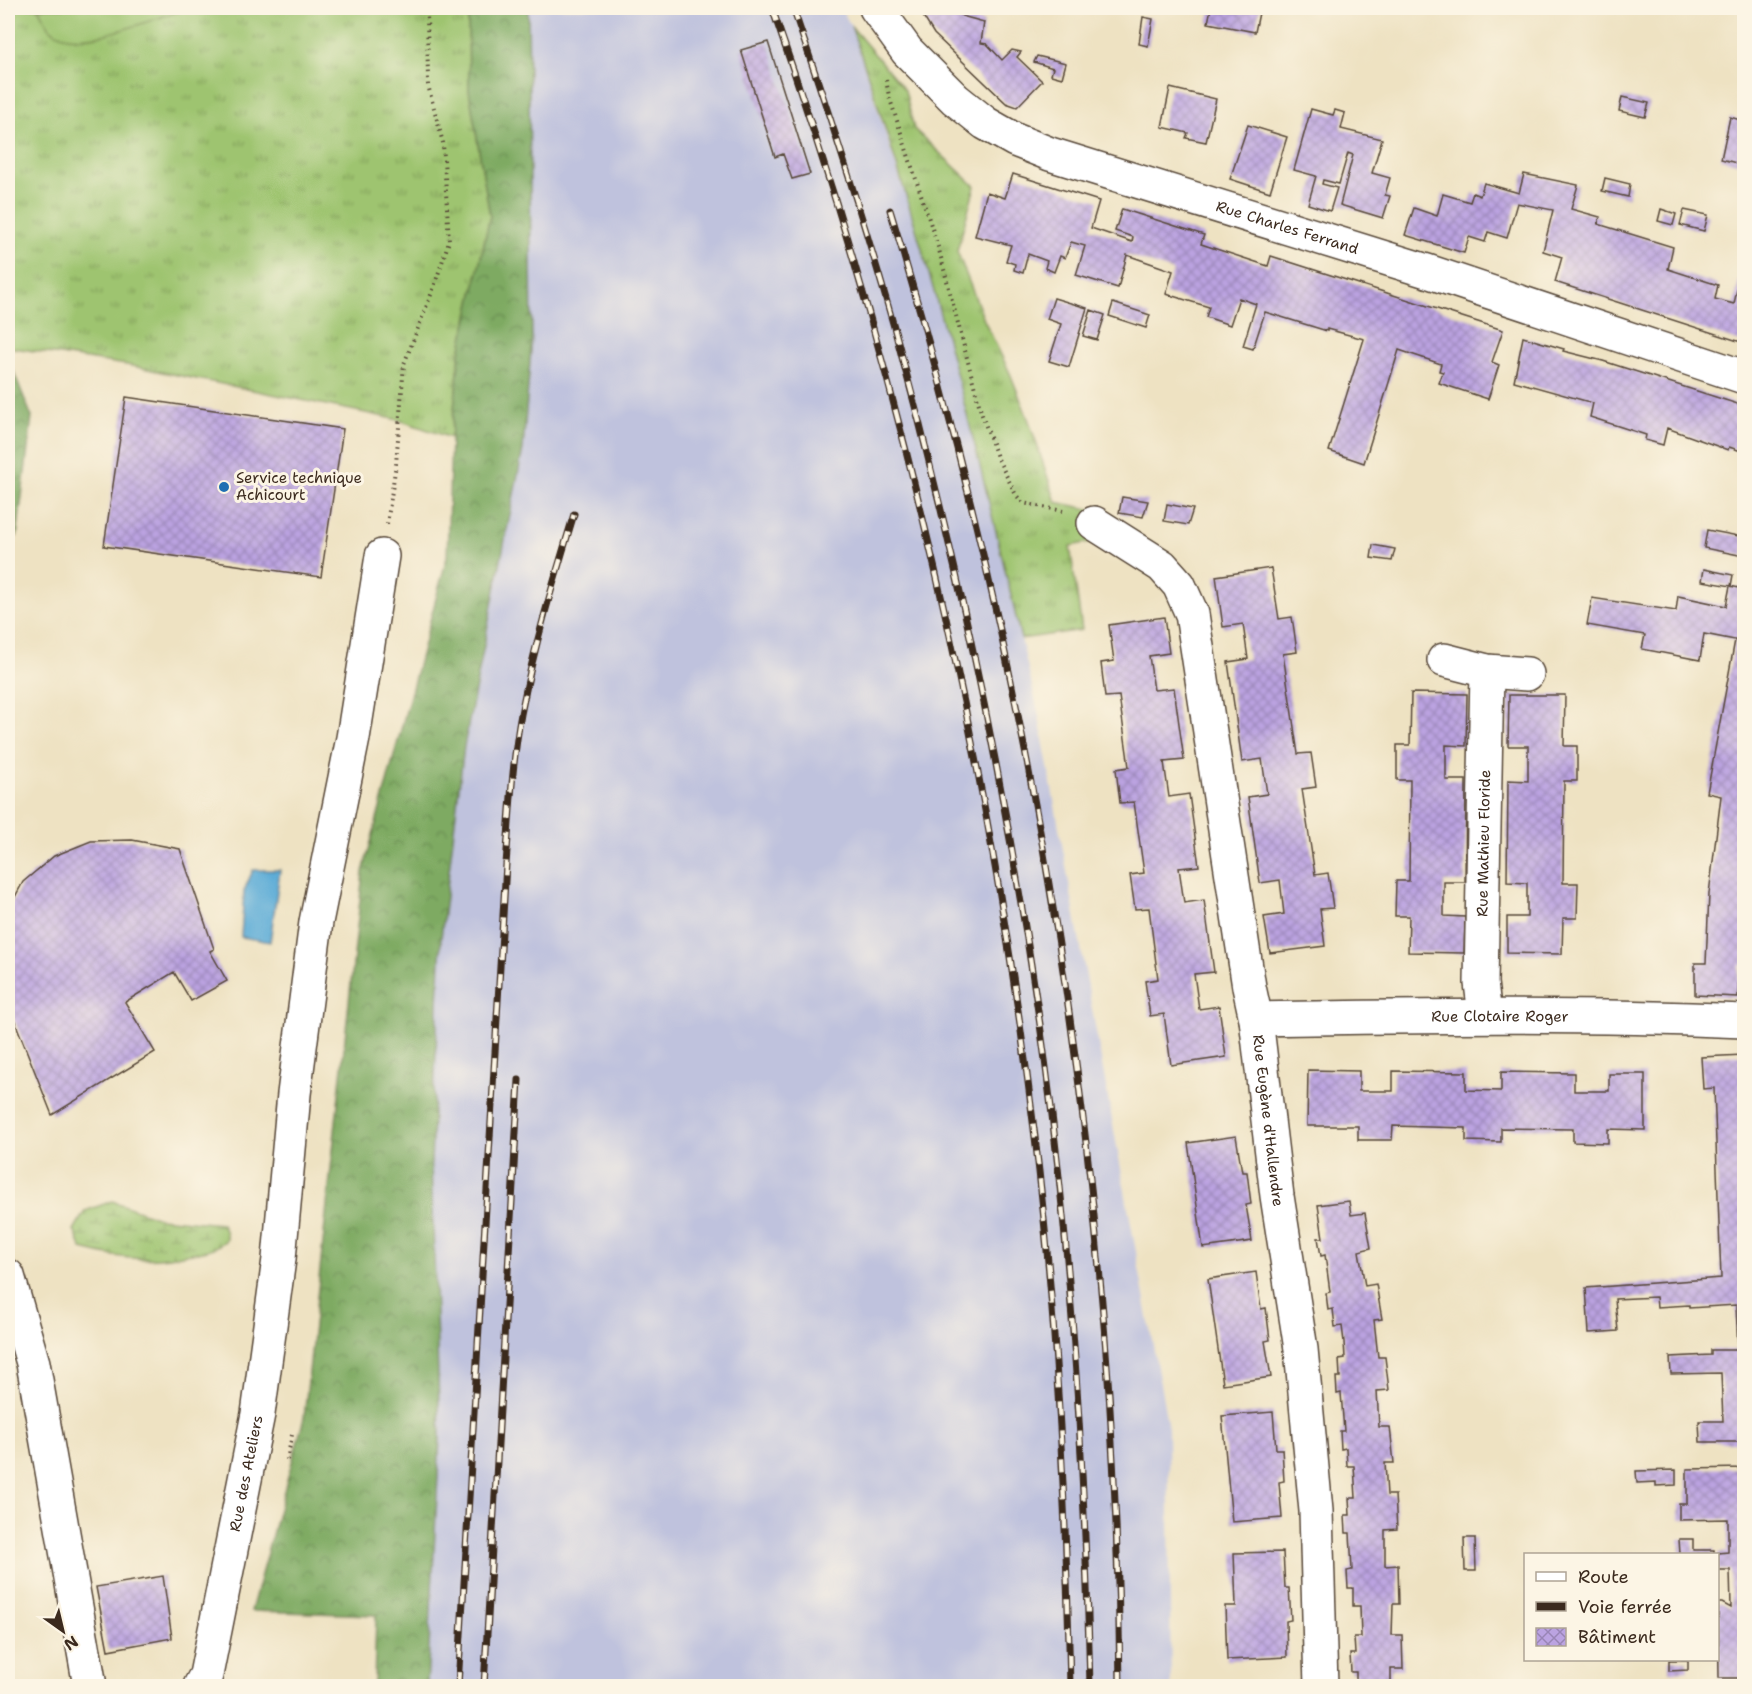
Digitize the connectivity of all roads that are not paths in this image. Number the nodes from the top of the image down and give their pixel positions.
1 (876, 8) edge
2 (1744, 377) edge
3 (1094, 523) road end
4 (382, 556) road end
5 (1444, 660) dead end
6 (1487, 671) junction
7 (1527, 674) dead end
8 (1485, 1015) junction
9 (1256, 1019) junction
10 (1744, 1021) edge
11 (8, 1276) edge
12 (90, 1686) edge
13 (200, 1686) edge
14 (1321, 1686) edge

1 - 2 street, Rue Charles Ferrand
3 - 9 street, Rue Eugène d'Hallendre
4 - 13 street, Rue des Ateliers
5 - 6 street
6 - 7 street
6 - 8 street, Rue Mathieu Floride
8 - 9 street, Rue Clotaire Roger
8 - 10 street, Rue Clotaire Roger
9 - 14 street, Rue Eugène d'Hallendre
11 - 12 street

